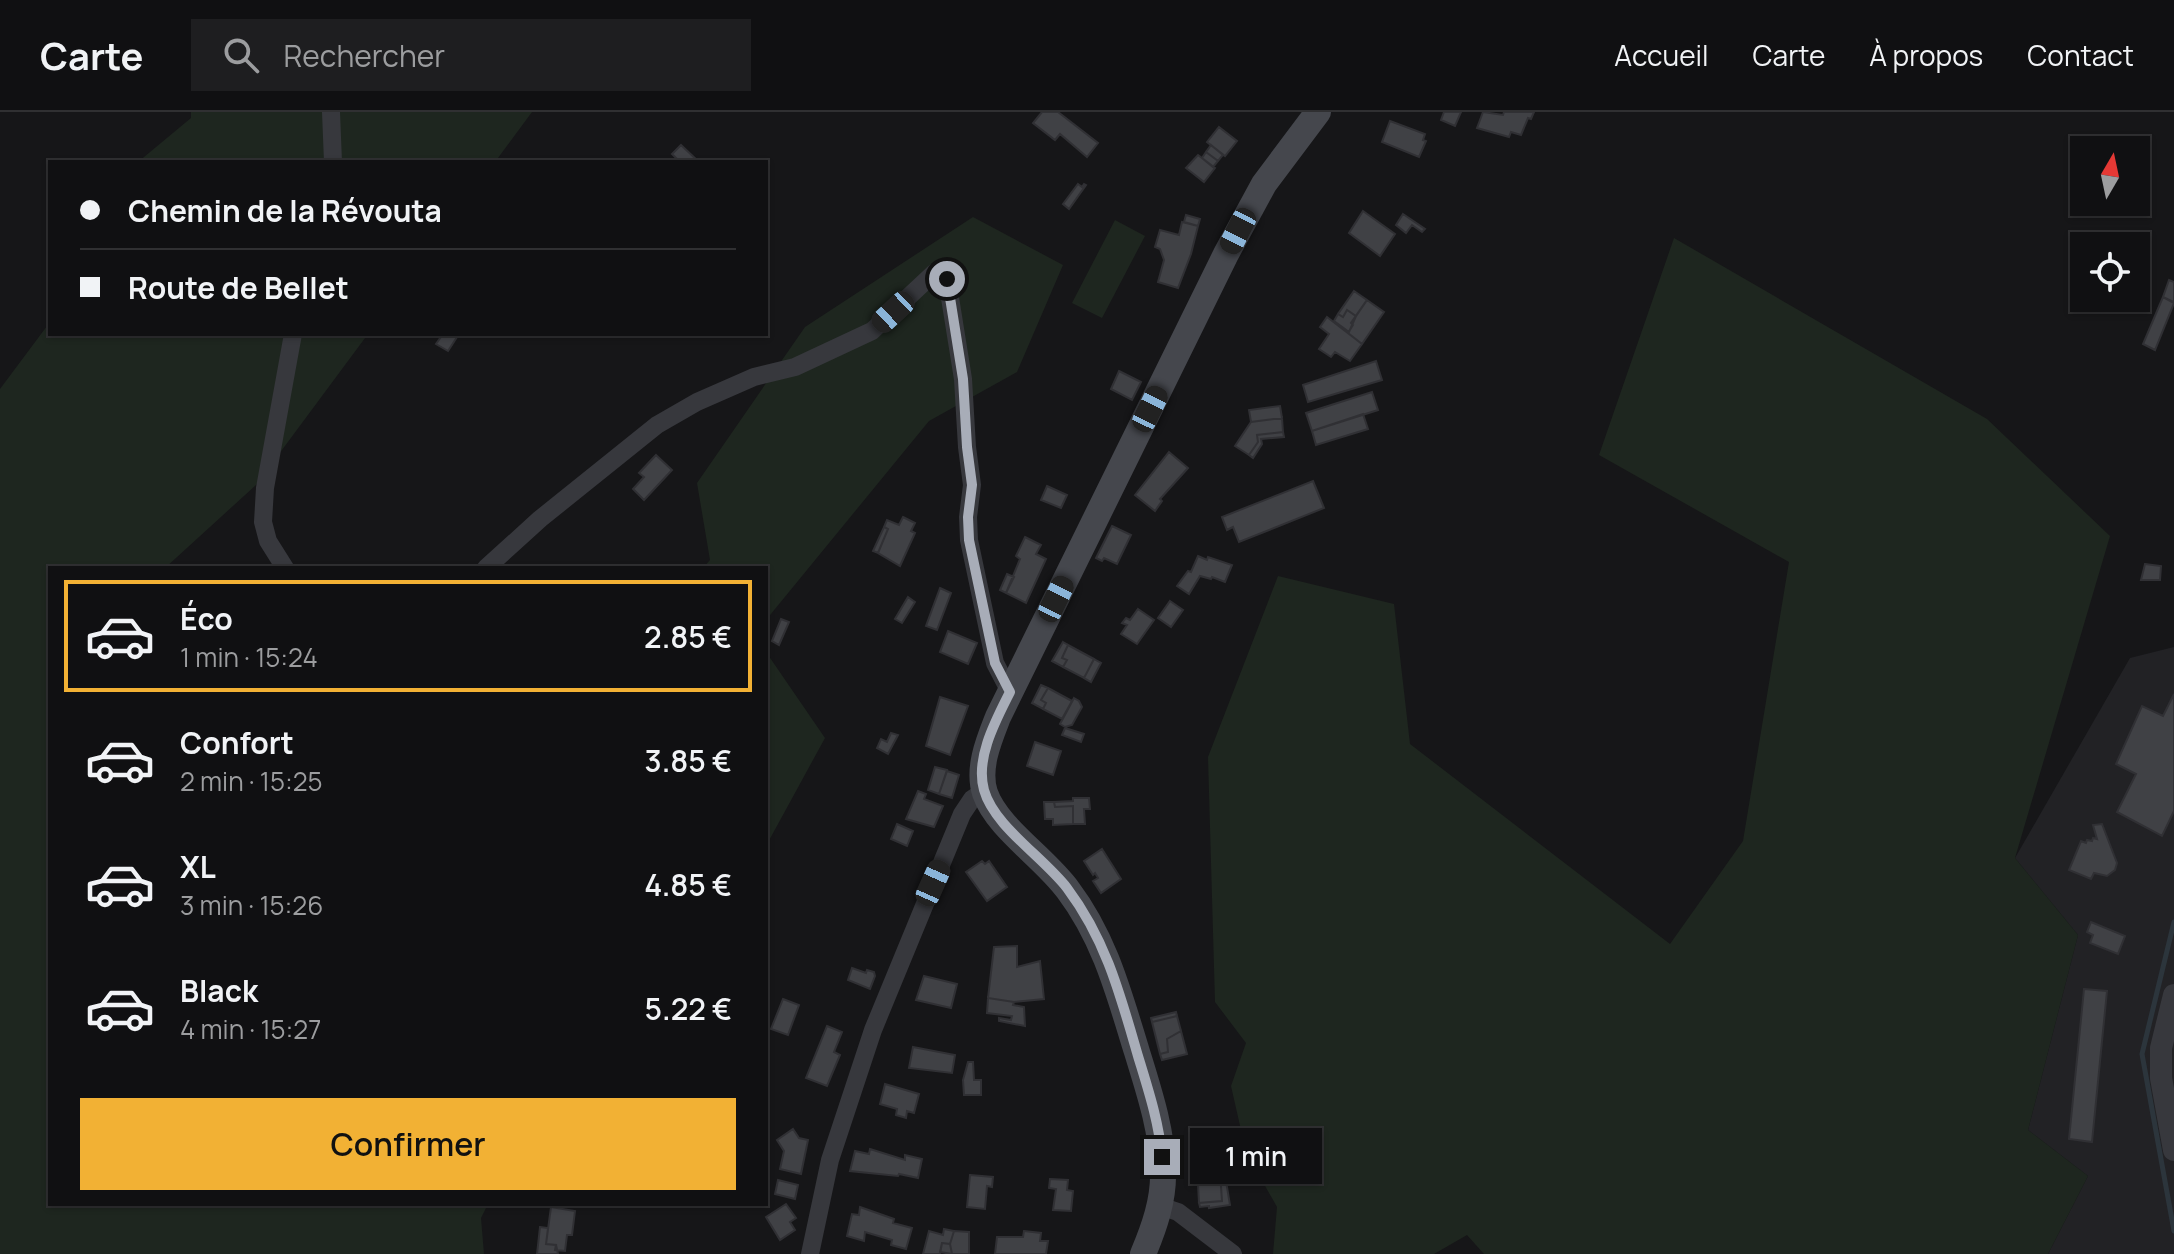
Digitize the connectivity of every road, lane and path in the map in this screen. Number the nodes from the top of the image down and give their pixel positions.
1 (331, 112) edge
2 (1318, 112) edge
3 (333, 160) edge
4 (293, 336) edge
5 (284, 566) edge
6 (488, 566) edge
7 (1010, 692) junction
8 (984, 791) junction
9 (2174, 995) edge
10 (2174, 1150) edge
11 (1160, 1206) junction
12 (810, 1254) edge
13 (1143, 1254) edge
14 (1233, 1254) edge

1 - 3 street
2 - 7 main road
4 - 5 street
6 - 7 street
7 - 8 main road
8 - 11 main road
8 - 12 street
9 - 10 street
11 - 13 main road
11 - 14 street

